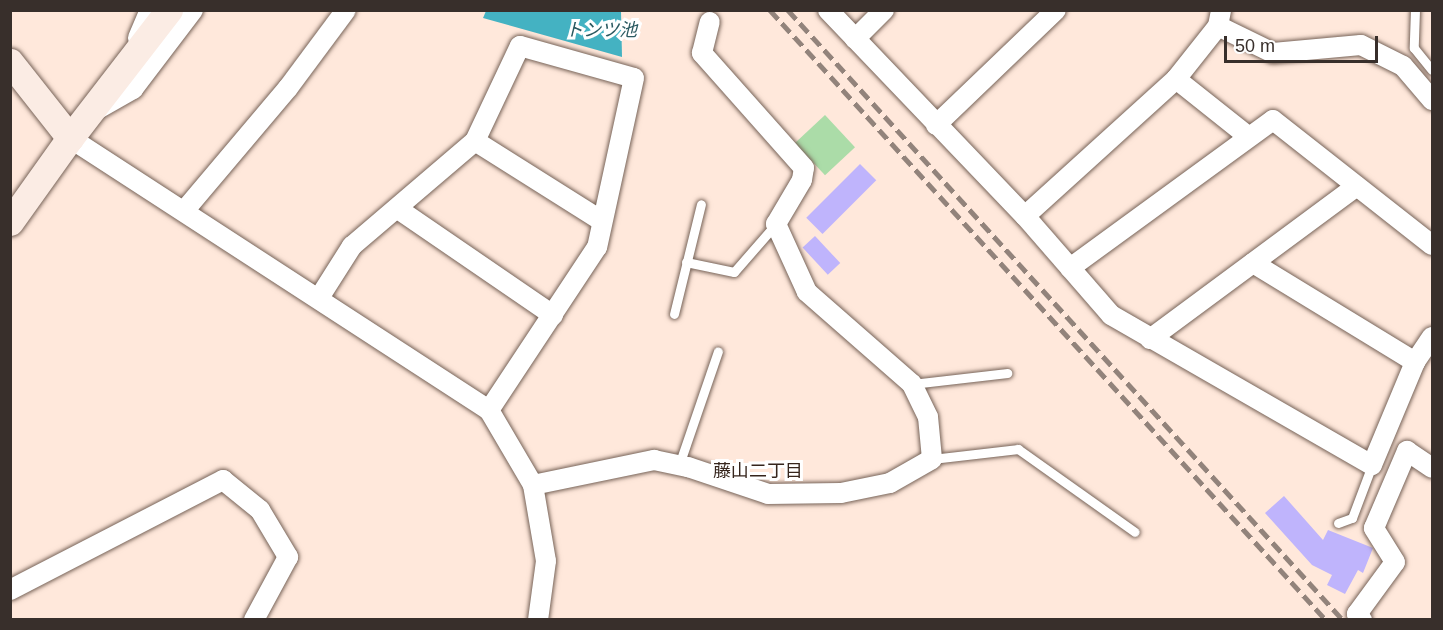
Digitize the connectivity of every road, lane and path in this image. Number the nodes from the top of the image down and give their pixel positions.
1 (150, 10) edge
2 (169, 10) edge
3 (193, 10) edge
4 (346, 10) edge
5 (828, 10) edge
6 (884, 10) edge
7 (1056, 10) edge
8 (1415, 10) edge
9 (1219, 18) edge
10 (710, 22) dead end
11 (855, 39) junction
12 (10, 62) edge
13 (126, 66) junction
14 (1432, 70) edge
15 (1176, 79) junction
16 (1432, 100) edge
17 (87, 116) junction
18 (936, 125) junction
19 (1249, 137) junction
20 (70, 138) junction
21 (475, 141) junction
22 (1357, 186) junction
23 (701, 204) dead end
24 (398, 209) junction
25 (184, 211) junction
26 (1025, 216) junction
27 (602, 221) junction
28 (10, 222) edge
29 (776, 224) junction
30 (1432, 245) edge
31 (686, 262) junction
32 (1253, 263) junction
33 (1070, 268) junction
34 (319, 298) junction
35 (674, 314) dead end
36 (553, 315) junction
37 (1432, 338) edge
38 (1150, 339) junction
39 (718, 351) dead end
40 (1415, 362) junction
41 (1007, 373) dead end
42 (912, 384) junction
43 (489, 410) junction
44 (932, 459) junction
45 (679, 465) junction
46 (1372, 465) junction
47 (1432, 468) edge
48 (532, 485) junction
49 (1338, 523) dead end
50 (1135, 532) dead end
51 (10, 590) edge
52 (254, 620) edge
53 (538, 620) edge
54 (1362, 620) edge

1 - 13 street
2 - 13 street
3 - 17 street
4 - 25 street
5 - 11 street
6 - 11 street
7 - 18 street
8 - 14 lane
9 - 15 street
9 - 16 street
10 - 29 street
11 - 18 street
12 - 20 street
13 - 17 street
15 - 19 street
15 - 26 street
17 - 20 street
18 - 26 street
19 - 22 street
19 - 33 street
20 - 25 street
20 - 28 street
21 - 24 street
21 - 27 street
21 - 27 street
22 - 30 street
22 - 32 street
23 - 31 lane
24 - 34 street
24 - 36 street
25 - 34 street
26 - 33 street
27 - 36 street
29 - 31 lane
29 - 42 street
31 - 35 lane
32 - 38 street
32 - 40 street
33 - 38 street
34 - 43 street
36 - 43 street
37 - 40 street
38 - 46 street
39 - 45 lane
40 - 46 street
41 - 42 lane
42 - 44 street
43 - 48 street
44 - 45 street
44 - 50 lane
45 - 48 street
46 - 49 lane
47 - 54 street
48 - 53 street
51 - 52 street

